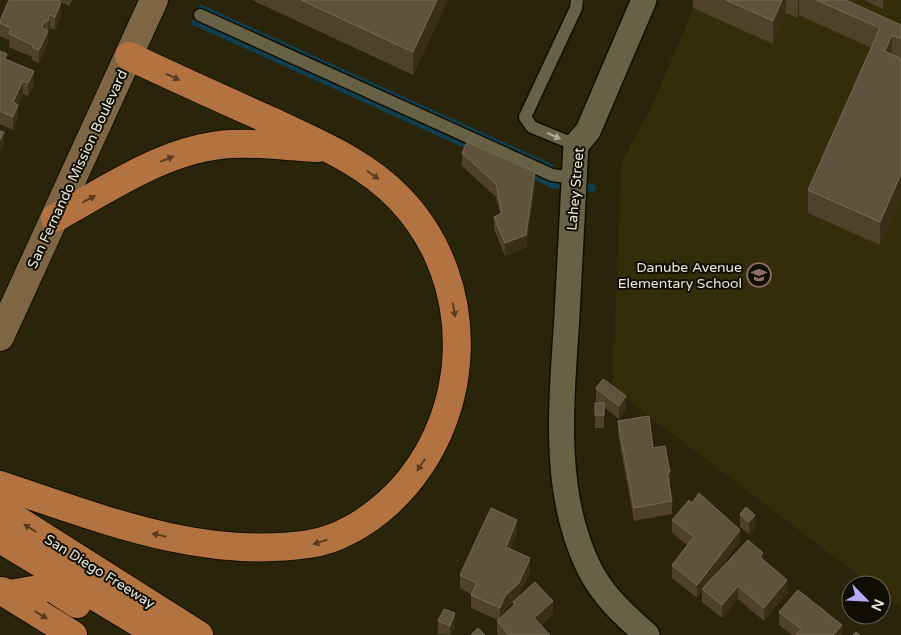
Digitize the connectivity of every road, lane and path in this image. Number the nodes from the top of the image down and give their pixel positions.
1 (154, 0) edge
2 (577, 0) edge
3 (644, 0) edge
4 (200, 15) dead end
5 (129, 56) junction
6 (576, 145) junction
7 (332, 149) junction
8 (574, 178) junction
9 (55, 218) junction
10 (2, 327) edge
11 (0, 485) edge
12 (0, 509) edge
13 (0, 539) edge
14 (4, 592) edge
15 (73, 635) edge
16 (125, 635) edge
17 (158, 635) edge
18 (199, 635) edge
19 (647, 635) edge

1 - 5 main road, San Fernando Mission Boulevard
2 -> 6 lane
3 - 6 street, Lahey Street
4 - 8 lane
5 -> 7 highway
5 - 9 main road, San Fernando Mission Boulevard
6 - 8 street, Lahey Street
9 -> 7 highway
7 -> 11 highway
8 - 19 street, Lahey Street
9 - 10 main road, San Fernando Mission Boulevard
18 -> 12 highway, San Diego Freeway
13 - 17 highway
14 -> 15 highway
14 - 16 highway

